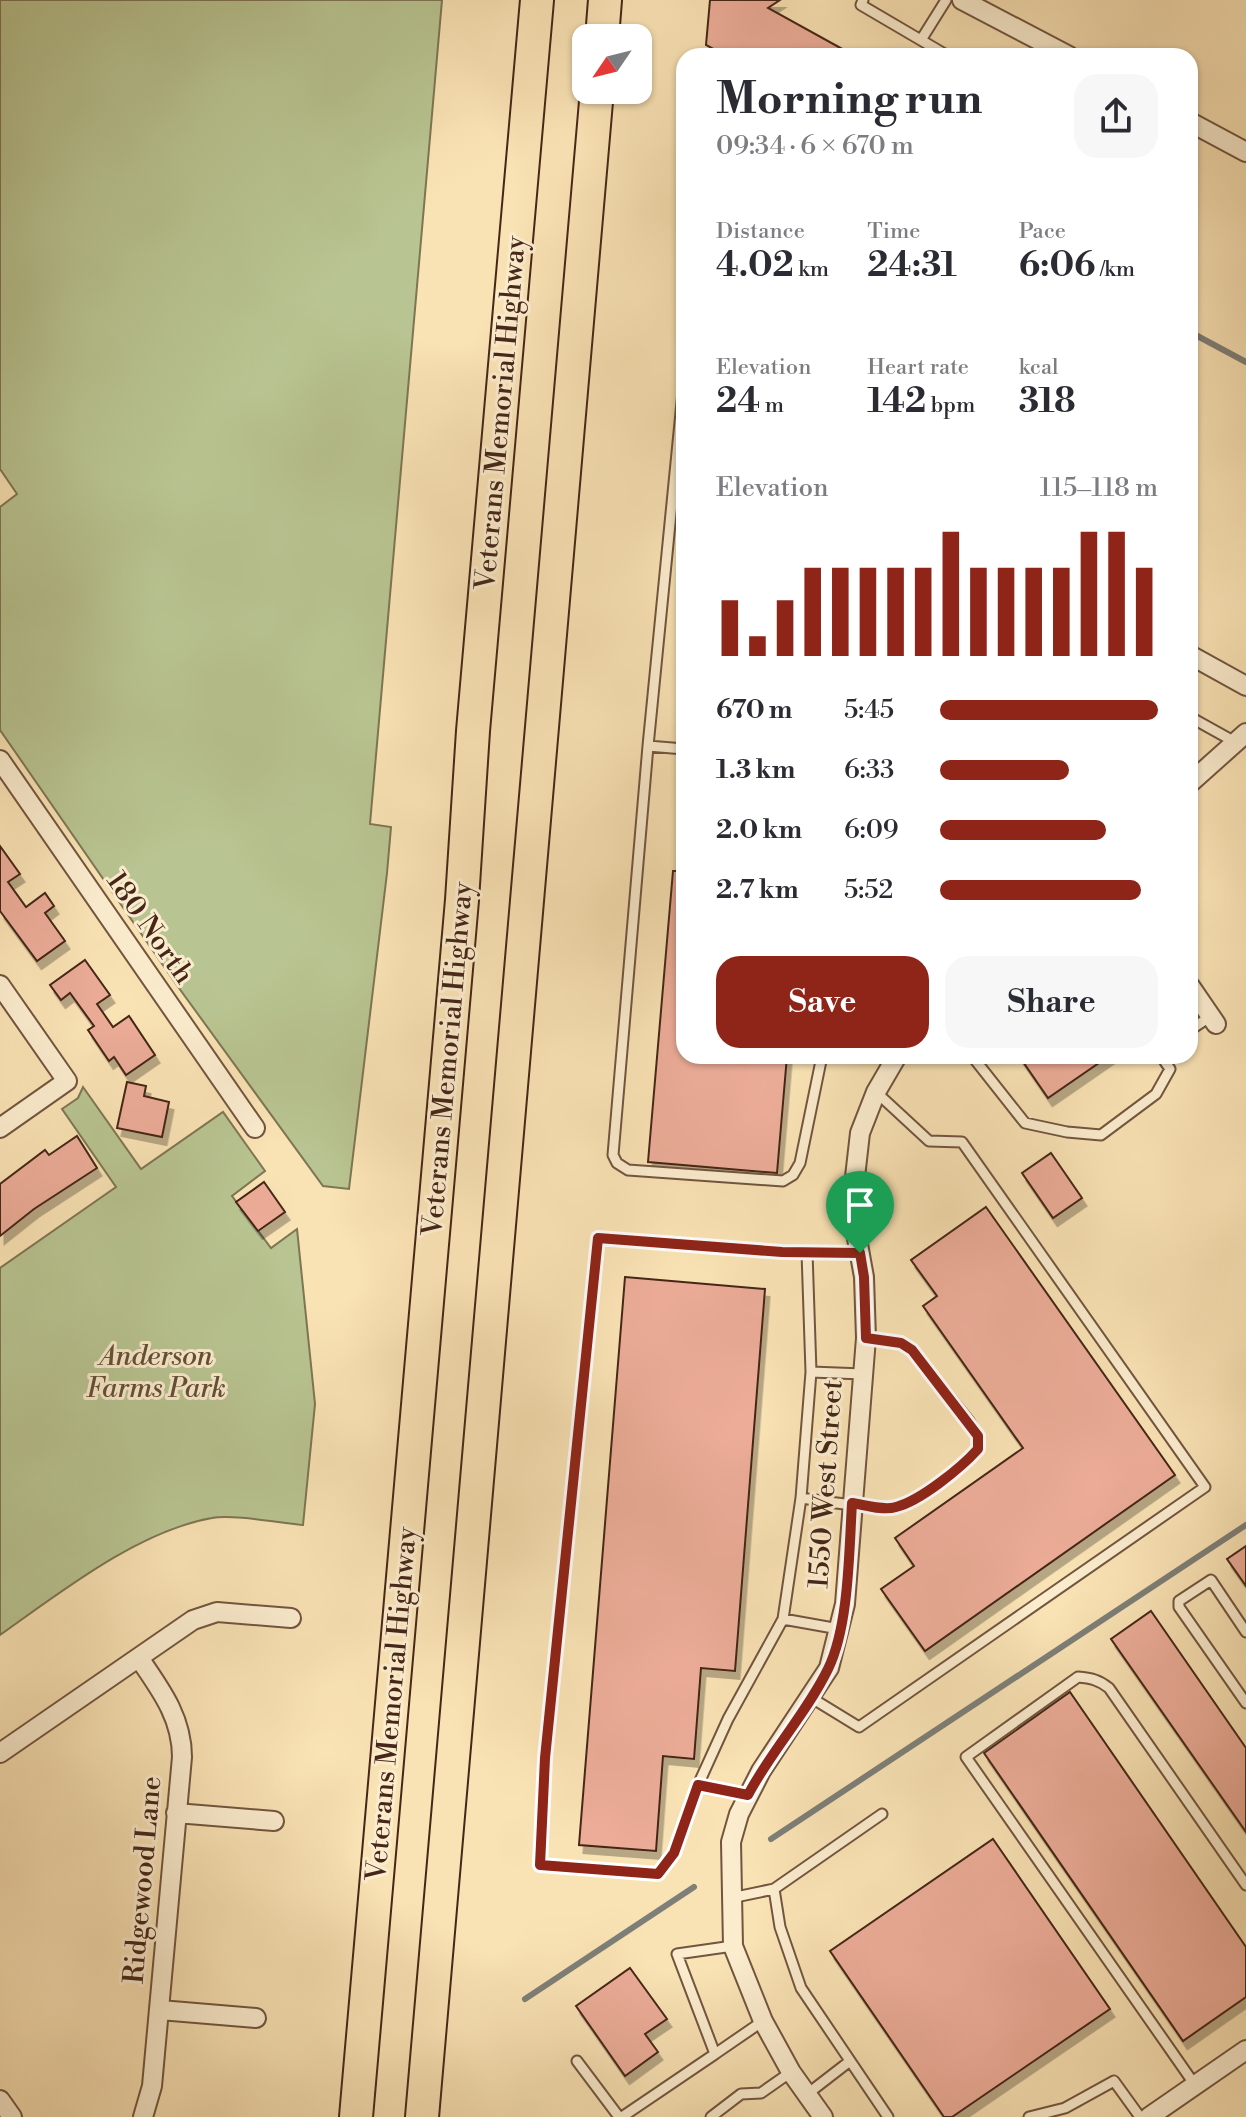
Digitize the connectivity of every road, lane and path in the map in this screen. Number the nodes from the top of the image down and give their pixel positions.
1 (537, 0) edge
2 (605, 0) edge
3 (863, 0) edge
4 (946, 0) edge
5 (962, 0) edge
6 (603, 24) edge
7 (921, 40) junction
8 (934, 48) edge
9 (1041, 48) edge
10 (596, 104) edge
11 (1198, 126) edge
12 (1246, 152) edge
13 (676, 500) edge
14 (1198, 659) edge
15 (1246, 686) edge
16 (1198, 720) edge
17 (1241, 738) edge
18 (648, 746) junction
19 (676, 748) edge
20 (0, 760) edge
21 (1198, 776) edge
22 (0, 985) edge
23 (1198, 998) edge
24 (1213, 1020) joint
25 (1198, 1027) edge
26 (820, 1064) edge
27 (892, 1064) edge
28 (978, 1064) edge
29 (1167, 1064) edge
30 (876, 1092) junction
31 (0, 1128) edge
32 (255, 1128) dead end
33 (807, 1252) junction
34 (860, 1253) junction
35 (866, 1338) junction
36 (811, 1372) junction
37 (863, 1374) junction
38 (801, 1498) junction
39 (852, 1503) junction
40 (291, 1618) dead end
41 (783, 1619) junction
42 (839, 1629) junction
43 (1246, 1632) edge
44 (139, 1658) junction
45 (810, 1697) junction
46 (1246, 1703) edge
47 (0, 1753) edge
48 (698, 1785) junction
49 (748, 1795) junction
50 (176, 1813) junction
51 (882, 1814) dead end
52 (274, 1821) dead end
53 (1246, 1885) edge
54 (774, 1889) junction
55 (731, 1898) junction
56 (733, 1946) junction
57 (160, 2010) junction
58 (256, 2018) dead end
59 (763, 2021) junction
60 (1246, 2050) edge
61 (715, 2054) junction
62 (577, 2061) dead end
63 (850, 2061) junction
64 (791, 2072) junction
65 (1195, 2085) junction
66 (806, 2095) junction
67 (0, 2100) edge
68 (12, 2117) edge
69 (143, 2117) edge
70 (356, 2117) edge
71 (422, 2117) edge
72 (620, 2117) edge
73 (711, 2117) edge
74 (823, 2117) edge
75 (888, 2117) edge
76 (1029, 2117) edge
77 (1140, 2117) edge
78 (1149, 2117) edge

1 - 70 highway, Veterans Memorial Highway
2 - 6 highway
3 - 7 lane
4 - 7 lane
5 - 9 street
7 - 8 lane
10 - 71 highway
11 - 12 street
13 - 18 lane
14 - 15 street
16 - 17 lane
17 - 21 street
18 - 19 lane
18 - 26 lane
20 - 32 street, 180 North
22 - 31 street
23 - 24 street
24 - 25 lane
27 - 30 street, 1550 West Street
28 - 29 lane
30 - 34 street, 1550 West Street
30 - 45 lane
33 - 34 lane
33 - 36 lane
33 - 48 lane
34 - 35 street, 1550 West Street
35 - 37 street, 1550 West Street
35 - 39 lane
36 - 37 lane
36 - 38 lane
37 - 39 street, 1550 West Street
38 - 39 lane
38 - 41 lane
39 - 42 street, 1550 West Street
40 - 44 street
41 - 42 lane
41 - 48 lane
42 - 45 street, 1550 West Street
43 - 46 lane
44 - 47 street
44 - 50 street, Ridgewood Lane
45 - 49 street, 1550 West Street
48 - 49 lane
49 - 55 street, 1550 West Street
50 - 52 street
50 - 57 street, Ridgewood Lane
51 - 54 lane
53 - 65 lane
54 - 55 lane
54 - 63 lane
55 - 56 street, 1550 West Street
56 - 59 street, 1550 West Street
56 - 61 lane
57 - 58 street
57 - 69 street, Ridgewood Lane
59 - 61 lane
59 - 64 street, 1550 West Street
60 - 65 street
61 - 72 lane
62 - 72 lane
63 - 66 lane
63 - 75 lane
64 - 66 street, 1550 West Street
64 - 73 lane
65 - 78 street
66 - 74 street, 1550 West Street
67 - 68 street
76 - 77 lane

